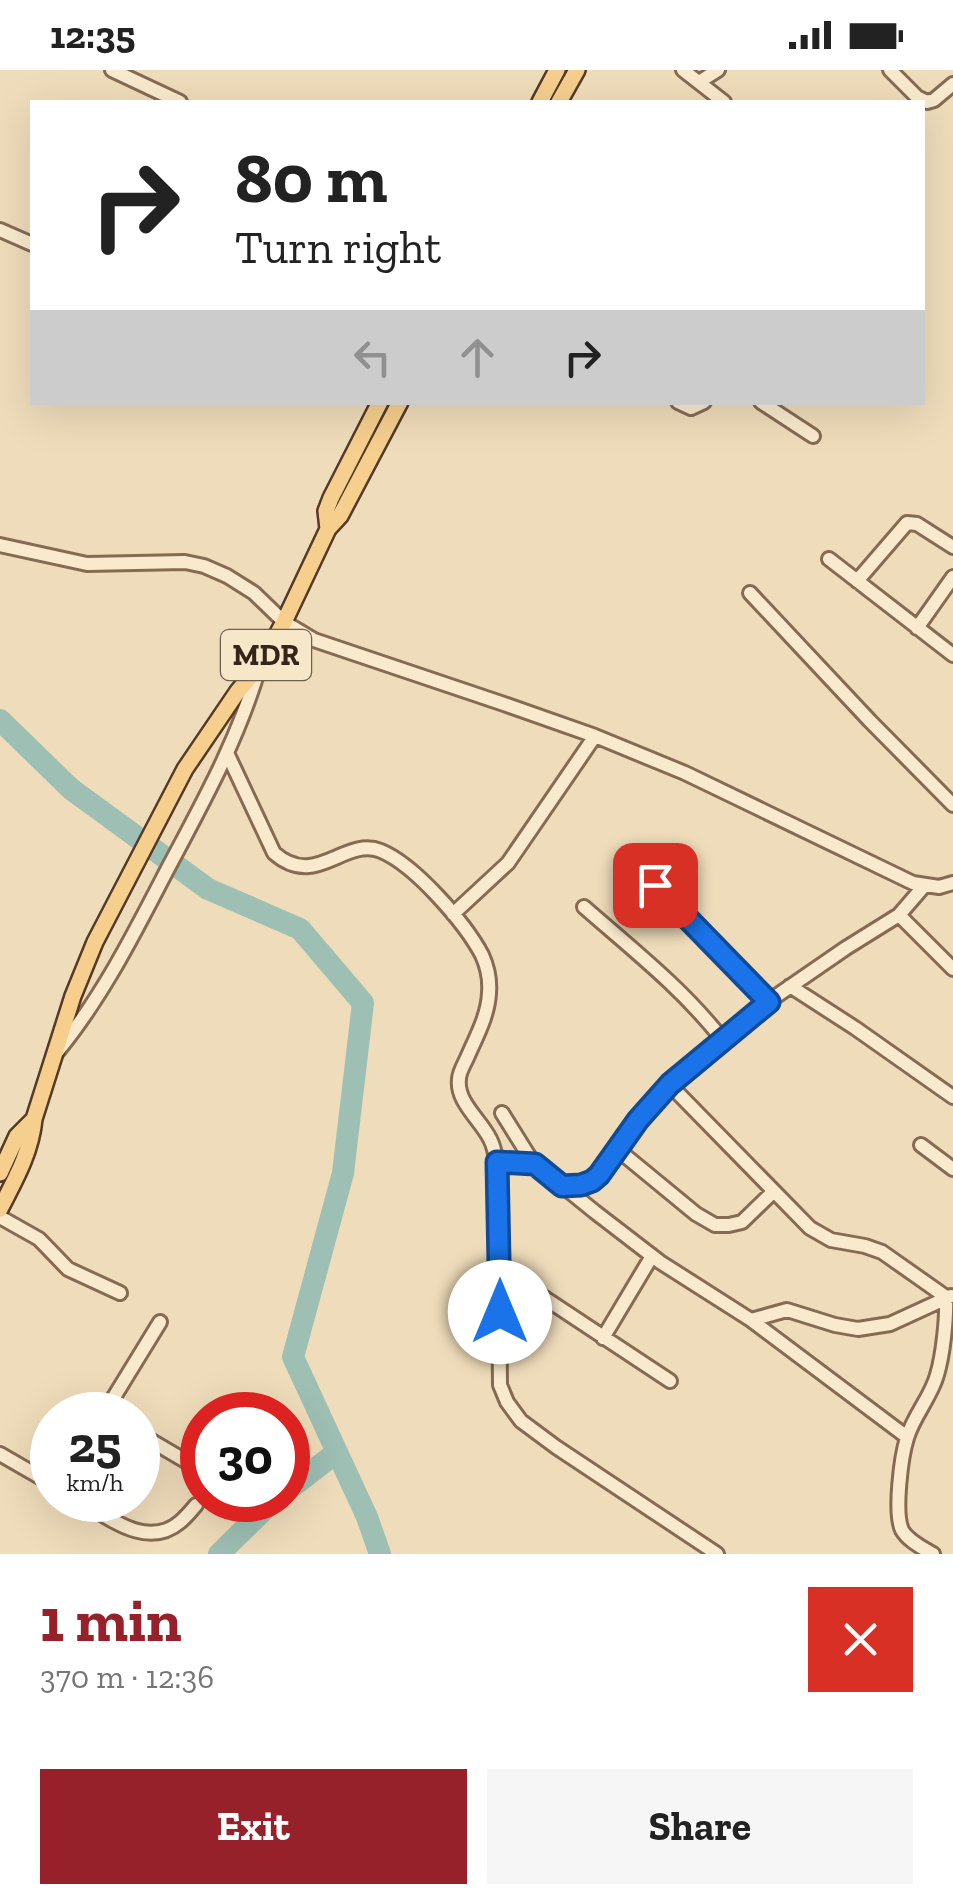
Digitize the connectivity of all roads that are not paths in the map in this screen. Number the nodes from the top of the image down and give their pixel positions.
1 (112, 70) edge
2 (557, 70) edge
3 (576, 70) edge
4 (682, 70) edge
5 (718, 70) edge
6 (890, 70) edge
7 (699, 82) junction
8 (953, 84) edge
9 (176, 100) edge
10 (541, 100) edge
11 (560, 100) edge
12 (722, 100) edge
13 (921, 100) edge
14 (925, 101) edge
15 (0, 230) edge
16 (30, 243) edge
17 (379, 405) edge
18 (398, 405) edge
19 (766, 405) edge
20 (814, 436) dead end
21 (371, 438) junction
22 (328, 529) junction
23 (0, 544) edge
24 (953, 546) edge
25 (830, 559) dead end
26 (953, 577) edge
27 (857, 580) junction
28 (750, 593) dead end
29 (284, 622) junction
30 (917, 628) junction
31 (953, 655) edge
32 (259, 667) junction
33 (594, 736) junction
34 (228, 755) junction
35 (953, 804) edge
36 (953, 883) edge
37 (655, 885) dead end
38 (924, 886) junction
39 (584, 908) dead end
40 (453, 914) junction
41 (900, 915) junction
42 (953, 969) edge
43 (790, 986) junction
44 (769, 1002) junction
45 (722, 1039) junction
46 (54, 1057) junction
47 (670, 1084) junction
48 (953, 1097) edge
49 (502, 1113) dead end
50 (34, 1118) junction
51 (922, 1145) dead end
52 (617, 1149) junction
53 (497, 1162) junction
54 (2, 1164) edge
55 (535, 1164) junction
56 (953, 1169) edge
57 (562, 1186) junction
58 (773, 1192) junction
59 (0, 1209) edge
60 (0, 1217) edge
61 (652, 1256) junction
62 (499, 1276) junction
63 (120, 1293) dead end
64 (949, 1296) edge
65 (750, 1320) junction
66 (160, 1322) dead end
67 (603, 1338) junction
68 (670, 1381) dead end
69 (118, 1392) edge
70 (907, 1437) junction
71 (0, 1454) edge
72 (30, 1471) edge
73 (117, 1522) edge
74 (180, 1522) edge
75 (717, 1554) edge
76 (933, 1554) edge

1 - 9 street
2 - 10 main road
3 - 11 main road
4 - 7 street
5 - 7 street
6 - 13 street
7 - 12 street
8 - 14 street
15 - 16 street
17 - 21 main road, MDR
18 - 21 main road, MDR
19 - 20 street
21 - 22 main road, MDR
21 - 22 main road, MDR
22 - 29 main road, MDR
23 - 29 street
24 - 27 street
25 - 27 street
26 - 30 street
27 - 30 street
28 - 35 street
29 - 32 main road, MDR
29 - 33 street
30 - 31 street
32 - 34 street
32 - 46 main road, MDR
33 - 38 street
33 - 40 street
34 - 40 street
34 - 46 street
36 - 38 street
37 - 44 street
38 - 41 street
39 - 45 street
40 - 53 street
41 - 42 street
41 - 43 street
43 - 44 street
43 - 48 street
44 - 45 street
45 - 47 street
46 - 50 main road, MDR
47 - 52 street
47 - 58 street
49 - 55 street
50 - 54 main road, MDR
50 - 59 main road, MDR
51 - 56 street
52 - 57 street
52 - 58 street
53 - 55 street
53 - 62 street
55 - 57 street
57 - 61 street
58 - 64 street
60 - 63 street
61 - 65 street
61 - 67 street
62 - 67 street
62 - 75 street
64 - 65 street
64 - 70 street
65 - 70 street
66 - 69 street
67 - 68 street
70 - 76 street
71 - 72 street
73 - 74 street

